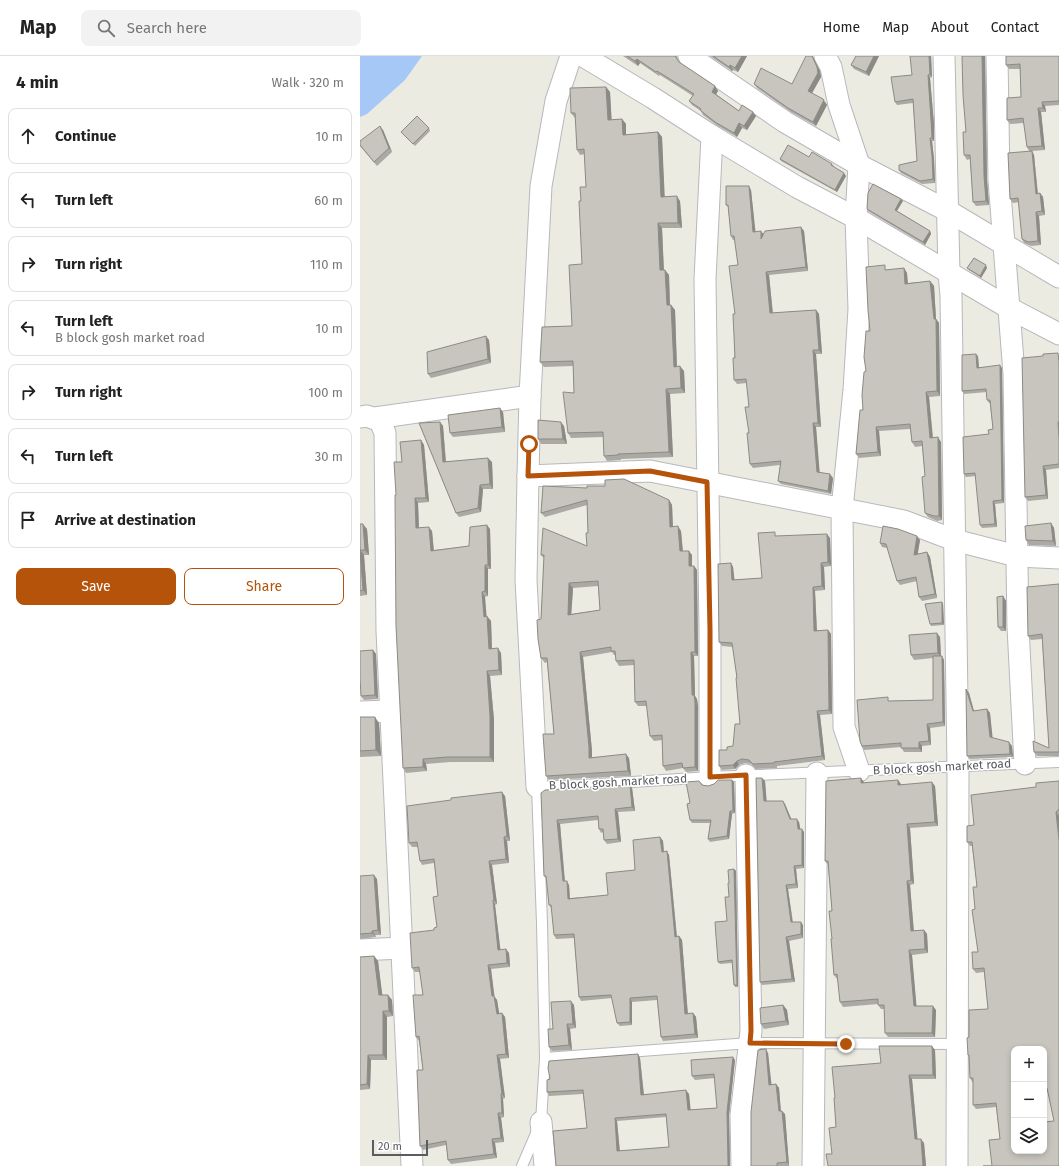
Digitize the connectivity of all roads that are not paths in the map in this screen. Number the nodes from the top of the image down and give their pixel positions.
1 (571, 56) edge
2 (582, 56) edge
3 (689, 56) edge
4 (826, 56) edge
5 (944, 56) edge
6 (996, 56) edge
7 (712, 136) junction
8 (859, 165) junction
9 (948, 211) junction
10 (856, 218) junction
11 (1004, 244) junction
12 (949, 273) junction
13 (1059, 277) edge
14 (1009, 308) junction
15 (1059, 334) edge
16 (530, 396) junction
17 (367, 418) edge
18 (528, 476) junction
19 (707, 482) junction
20 (842, 509) junction
21 (954, 540) junction
22 (1016, 556) junction
23 (1059, 558) edge
24 (390, 711) junction
25 (360, 712) edge
26 (1059, 762) edge
27 (1025, 764) junction
28 (958, 767) junction
29 (859, 771) junction
30 (817, 773) junction
31 (746, 775) junction
32 (710, 777) junction
33 (537, 787) junction
34 (401, 948) junction
35 (360, 950) edge
36 (750, 1043) junction
37 (814, 1043) junction
38 (958, 1044) junction
39 (545, 1058) junction
40 (541, 1122) junction
41 (412, 1166) edge
42 (522, 1166) edge
43 (545, 1166) edge
44 (742, 1166) edge
45 (813, 1166) edge
46 (957, 1166) edge

1 - 16 street
2 - 7 street
3 - 8 street
4 - 8 street
5 - 9 street
6 - 11 street
7 - 10 street
7 - 19 street
8 - 9 street
8 - 10 street
9 - 11 street
9 - 12 street
10 - 12 street
10 - 20 street
11 - 13 street
11 - 14 street
12 - 14 street
12 - 21 street
14 - 15 street
14 - 22 street
16 - 17 street
16 - 18 street
17 - 24 street
18 - 19 street
18 - 33 street
19 - 20 street
19 - 32 street
20 - 21 street
20 - 29 street
21 - 22 street
21 - 28 street
22 - 23 street
22 - 27 street
24 - 25 street
24 - 34 street
26 - 27 lane, B block gosh market road
27 - 28 lane, B block gosh market road
28 - 29 lane, B block gosh market road
28 - 38 street
29 - 30 lane, B block gosh market road
30 - 31 lane, B block gosh market road
30 - 37 street
31 - 32 lane, B block gosh market road
31 - 36 street
32 - 33 lane, B block gosh market road
33 - 39 lane, B block gosh market road
34 - 35 street
34 - 41 street
36 - 37 lane
36 - 39 lane
36 - 44 street
37 - 38 lane
37 - 45 street
38 - 46 street
39 - 40 lane, B block gosh market road
40 - 42 lane, B block gosh market road
40 - 43 street

